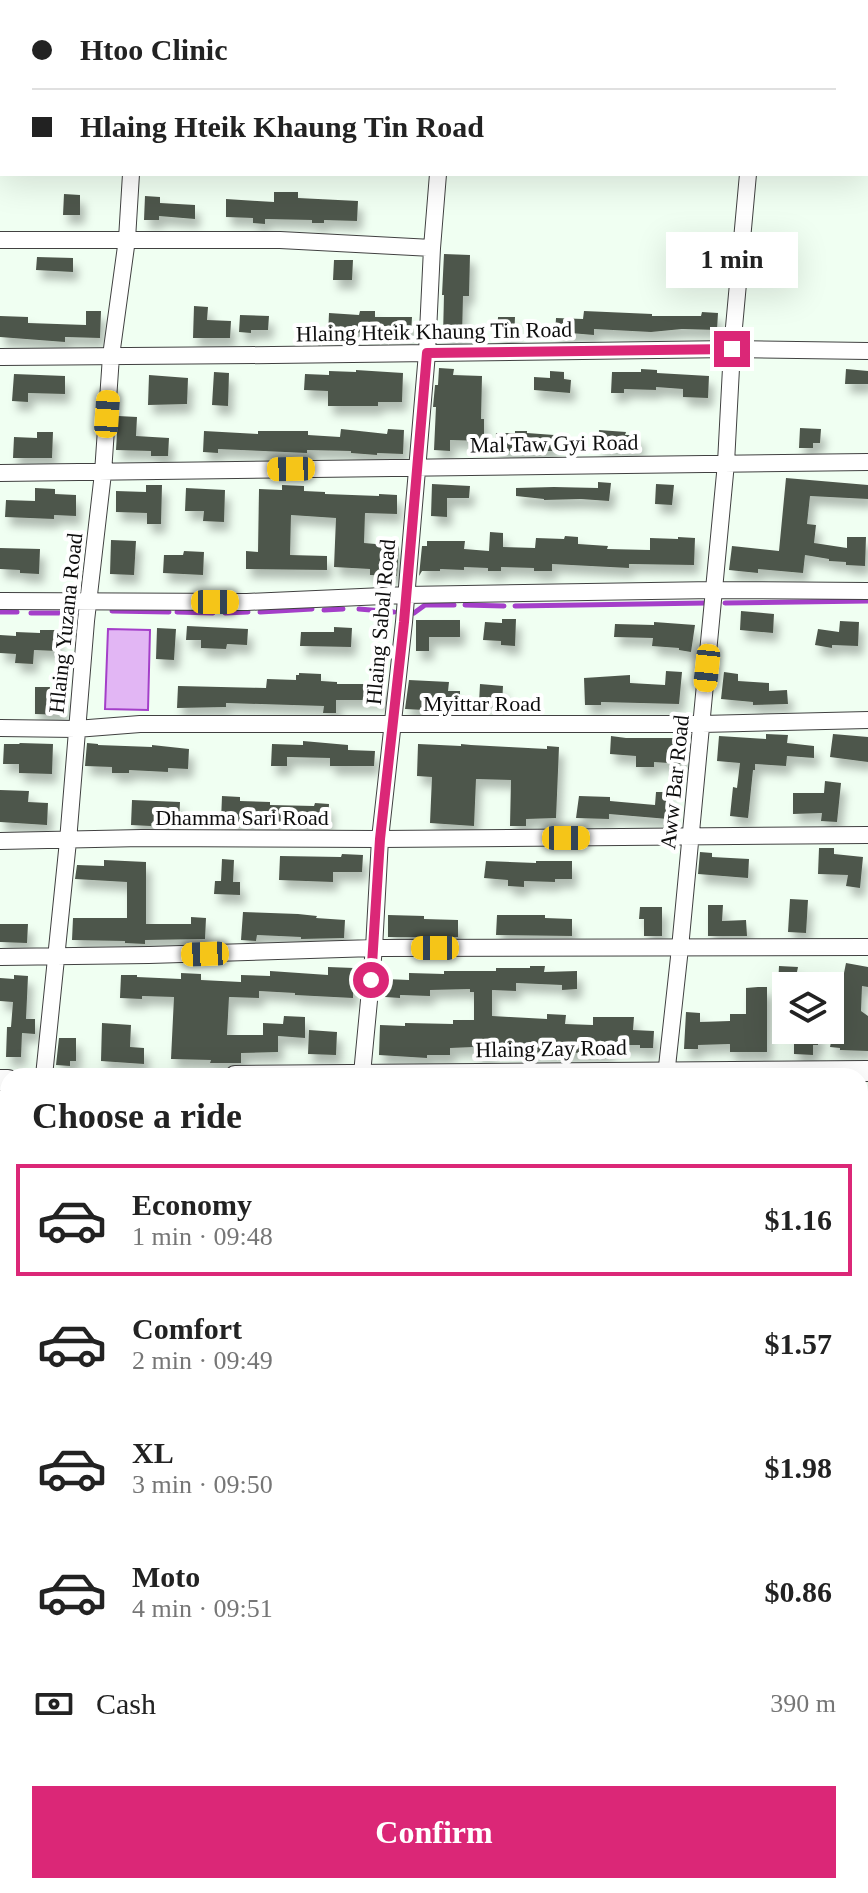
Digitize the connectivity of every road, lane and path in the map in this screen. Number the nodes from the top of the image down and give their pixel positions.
1 (131, 176) edge
2 (438, 176) edge
3 (748, 176) edge
4 (127, 239) junction
5 (0, 240) edge
6 (432, 248) junction
7 (732, 349) junction
8 (868, 351) edge
9 (427, 353) junction
10 (111, 356) junction
11 (0, 357) edge
12 (868, 462) edge
13 (726, 463) junction
14 (417, 467) junction
15 (0, 473) edge
16 (103, 473) junction
17 (714, 590) junction
18 (868, 591) edge
19 (406, 595) junction
20 (0, 601) edge
21 (88, 601) junction
22 (868, 720) edge
23 (702, 724) junction
24 (392, 725) junction
25 (0, 728) edge
26 (76, 729) junction
27 (868, 835) edge
28 (691, 837) junction
29 (380, 839) junction
30 (0, 841) edge
31 (68, 841) junction
32 (868, 947) edge
33 (374, 948) junction
34 (680, 948) junction
35 (56, 956) junction
36 (0, 957) edge
37 (45, 1068) edge
38 (363, 1068) edge
39 (667, 1068) edge

1 - 4 street, Hlaing Yuzana Road
2 - 6 street, Hlaing Sabal Road
3 - 7 street, Aww Bar Road
4 - 5 street
4 - 6 street
4 - 10 street, Hlaing Yuzana Road
6 - 9 street, Hlaing Sabal Road
7 - 8 street, Hlaing Hteik Khaung Tin Road
7 - 9 street, Hlaing Hteik Khaung Tin Road
7 - 13 street, Aww Bar Road
9 - 10 street, Hlaing Hteik Khaung Tin Road
9 - 14 street, Hlaing Sabal Road
10 - 11 street, Hlaing Hteik Khaung Tin Road
10 - 16 street, Hlaing Yuzana Road
12 - 13 street, Mal Taw Gyi Road
13 - 14 street, Mal Taw Gyi Road
13 - 17 street, Aww Bar Road
14 - 16 street, Mal Taw Gyi Road
14 - 19 street, Hlaing Sabal Road
15 - 16 street, Mal Taw Gyi Road
16 - 21 street, Hlaing Yuzana Road
17 - 18 street
17 - 19 street
17 - 23 street, Aww Bar Road
19 - 21 street
19 - 24 street, Hlaing Sabal Road
20 - 21 street
21 - 26 street, Hlaing Yuzana Road
22 - 23 street, Myittar Road
23 - 24 street, Myittar Road
23 - 28 street, Aww Bar Road
24 - 26 street, Myittar Road
24 - 29 street, Hlaing Sabal Road
25 - 26 street, Myittar Road
26 - 31 street, Hlaing Yuzana Road
27 - 28 street, Dhamma Sari Road
28 - 29 street, Dhamma Sari Road
28 - 34 street, Aww Bar Road
29 - 31 street, Dhamma Sari Road
29 - 33 street, Hlaing Sabal Road
30 - 31 street, Dhamma Sari Road
31 - 35 street, Hlaing Yuzana Road
32 - 34 street
33 - 34 street
33 - 35 street
33 - 38 street, Hlaing Sabal Road
34 - 39 street, Aww Bar Road
35 - 36 street
35 - 37 street, Hlaing Yuzana Road

